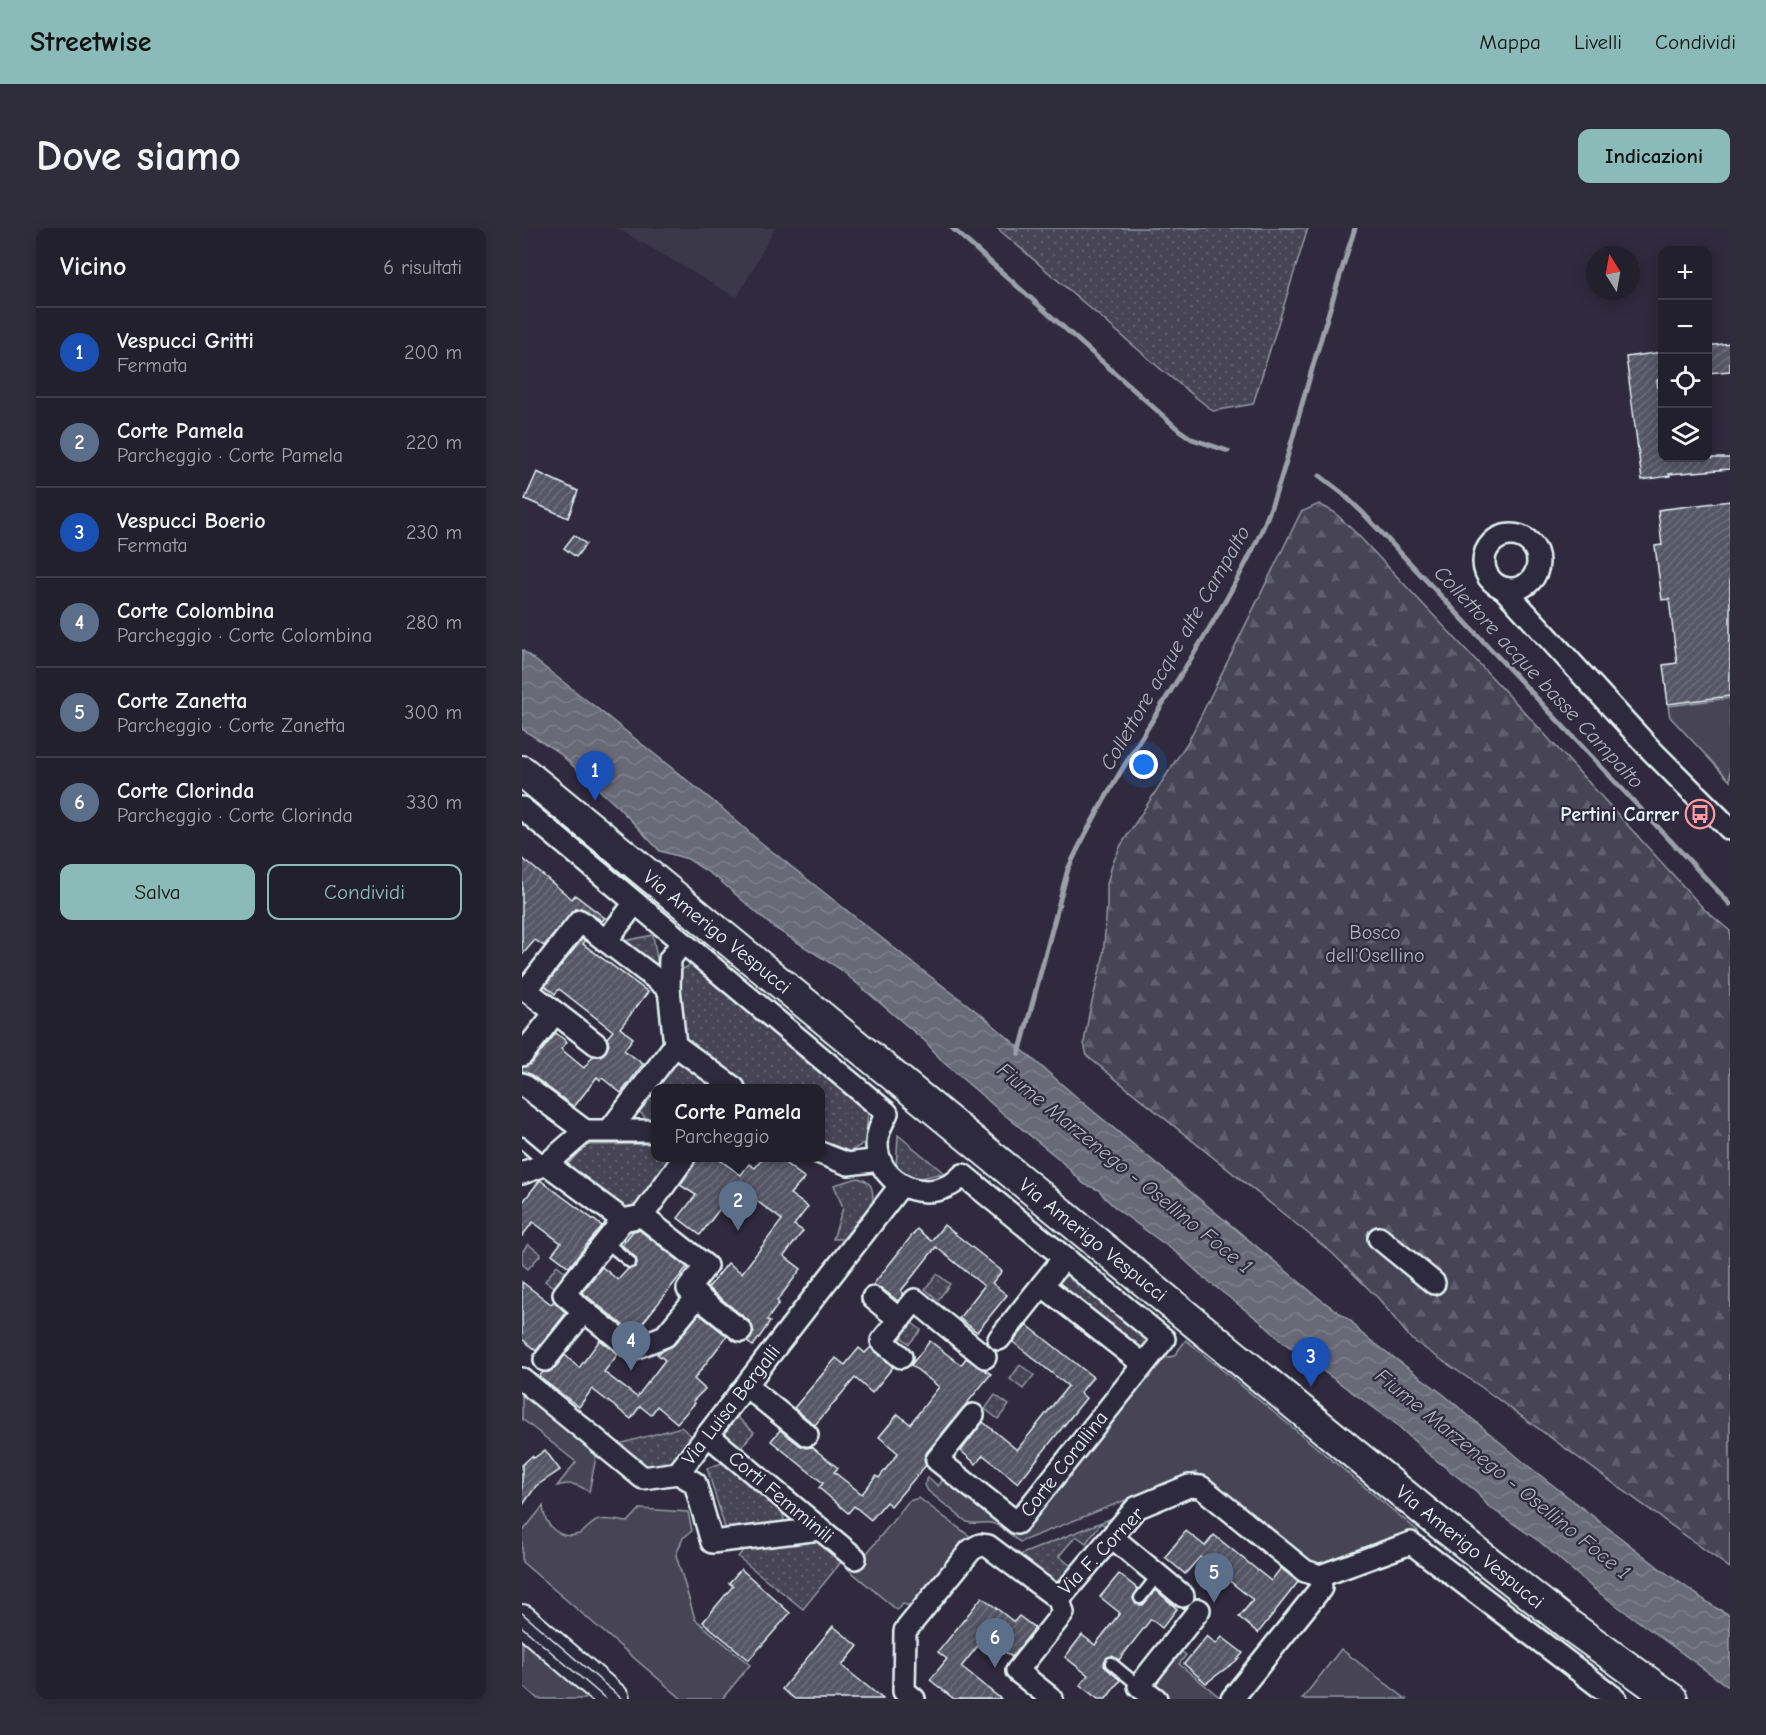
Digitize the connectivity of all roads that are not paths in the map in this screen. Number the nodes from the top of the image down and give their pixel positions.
1 (1533, 579) junction
2 (1503, 588) junction
3 (1529, 615) junction
4 (522, 771) edge
5 (522, 808) edge
6 (1730, 829) edge
7 (635, 903) junction
8 (606, 941) junction
9 (682, 943) junction
10 (524, 989) edge
11 (669, 990) junction
12 (555, 1013) junction
13 (596, 1044) dead end
14 (675, 1045) junction
15 (522, 1055) edge
16 (522, 1084) edge
17 (727, 1084) edge
18 (610, 1130) junction
19 (585, 1131) junction
20 (651, 1131) edge
21 (522, 1143) edge
22 (825, 1155) edge
23 (880, 1160) junction
24 (681, 1162) edge
25 (547, 1164) junction
26 (522, 1173) edge
27 (1023, 1183) junction
28 (901, 1185) junction
29 (1005, 1210) junction
30 (633, 1218) junction
31 (1379, 1238) dead end
32 (606, 1242) junction
33 (1064, 1258) junction
34 (630, 1262) dead end
35 (1434, 1282) dead end
36 (1042, 1285) junction
37 (693, 1292) junction
38 (873, 1298) dead end
39 (584, 1311) junction
40 (899, 1319) junction
41 (741, 1331) dead end
42 (999, 1339) dead end
43 (985, 1356) dead end
44 (901, 1357) dead end
45 (545, 1360) dead end
46 (1143, 1364) junction
47 (522, 1378) edge
48 (746, 1386) junction
49 (973, 1415) dead end
50 (807, 1435) dead end
51 (708, 1436) junction
52 (678, 1473) junction
53 (820, 1529) junction
54 (1112, 1537) junction
55 (855, 1558) dead end
56 (1158, 1575) junction
57 (1320, 1576) junction
58 (1140, 1598) dead end
59 (1059, 1599) junction
60 (522, 1620) edge
61 (1111, 1663) dead end
62 (1134, 1693) edge
63 (614, 1699) edge
64 (914, 1699) edge
65 (1052, 1699) edge
66 (1156, 1699) edge
67 (1232, 1699) edge
68 (1616, 1699) edge
69 (1672, 1699) edge

1 - 2 street
1 - 2 street
1 - 3 street
2 - 3 street
3 - 6 street
4 - 27 main road, Via Amerigo Vespucci
5 - 7 street
7 - 8 street
7 - 9 street
8 - 10 street
8 - 11 street
9 - 11 street
9 - 23 street
10 - 12 street
11 - 14 street
12 - 13 street
12 - 15 street
14 - 17 street
14 - 18 street
16 - 19 street
18 - 19 street
18 - 20 street
19 - 25 street
21 - 25 lane
22 - 23 street
23 - 28 street
24 - 30 street
25 - 26 street
25 - 30 street
27 - 29 street
27 - 69 main road, Via Amerigo Vespucci
28 - 29 street
28 - 48 street, Via Luisa Bergalli
29 - 33 street
30 - 32 street
30 - 37 street
31 - 35 street
32 - 34 lane
32 - 39 street
33 - 36 street
33 - 46 street, Corte Corallina
36 - 42 street
36 - 46 street
37 - 39 street
37 - 41 street
38 - 40 street
39 - 45 street
40 - 43 street
40 - 44 street
46 - 49 street, Corte Corallina
47 - 52 street, Via Luisa Bergalli
48 - 50 street
48 - 51 street, Via Luisa Bergalli
51 - 52 street, Via Luisa Bergalli
51 - 53 street, Corti Femminili
52 - 53 street
53 - 55 street, Corti Femminili
54 - 56 street
54 - 57 street, Via F. Corner
54 - 59 street, Via F. Corner
56 - 58 lane
56 - 62 street
57 - 67 street
57 - 68 street
59 - 64 street, Via F. Corner
59 - 65 street
60 - 63 main road
61 - 62 lane
62 - 66 street

